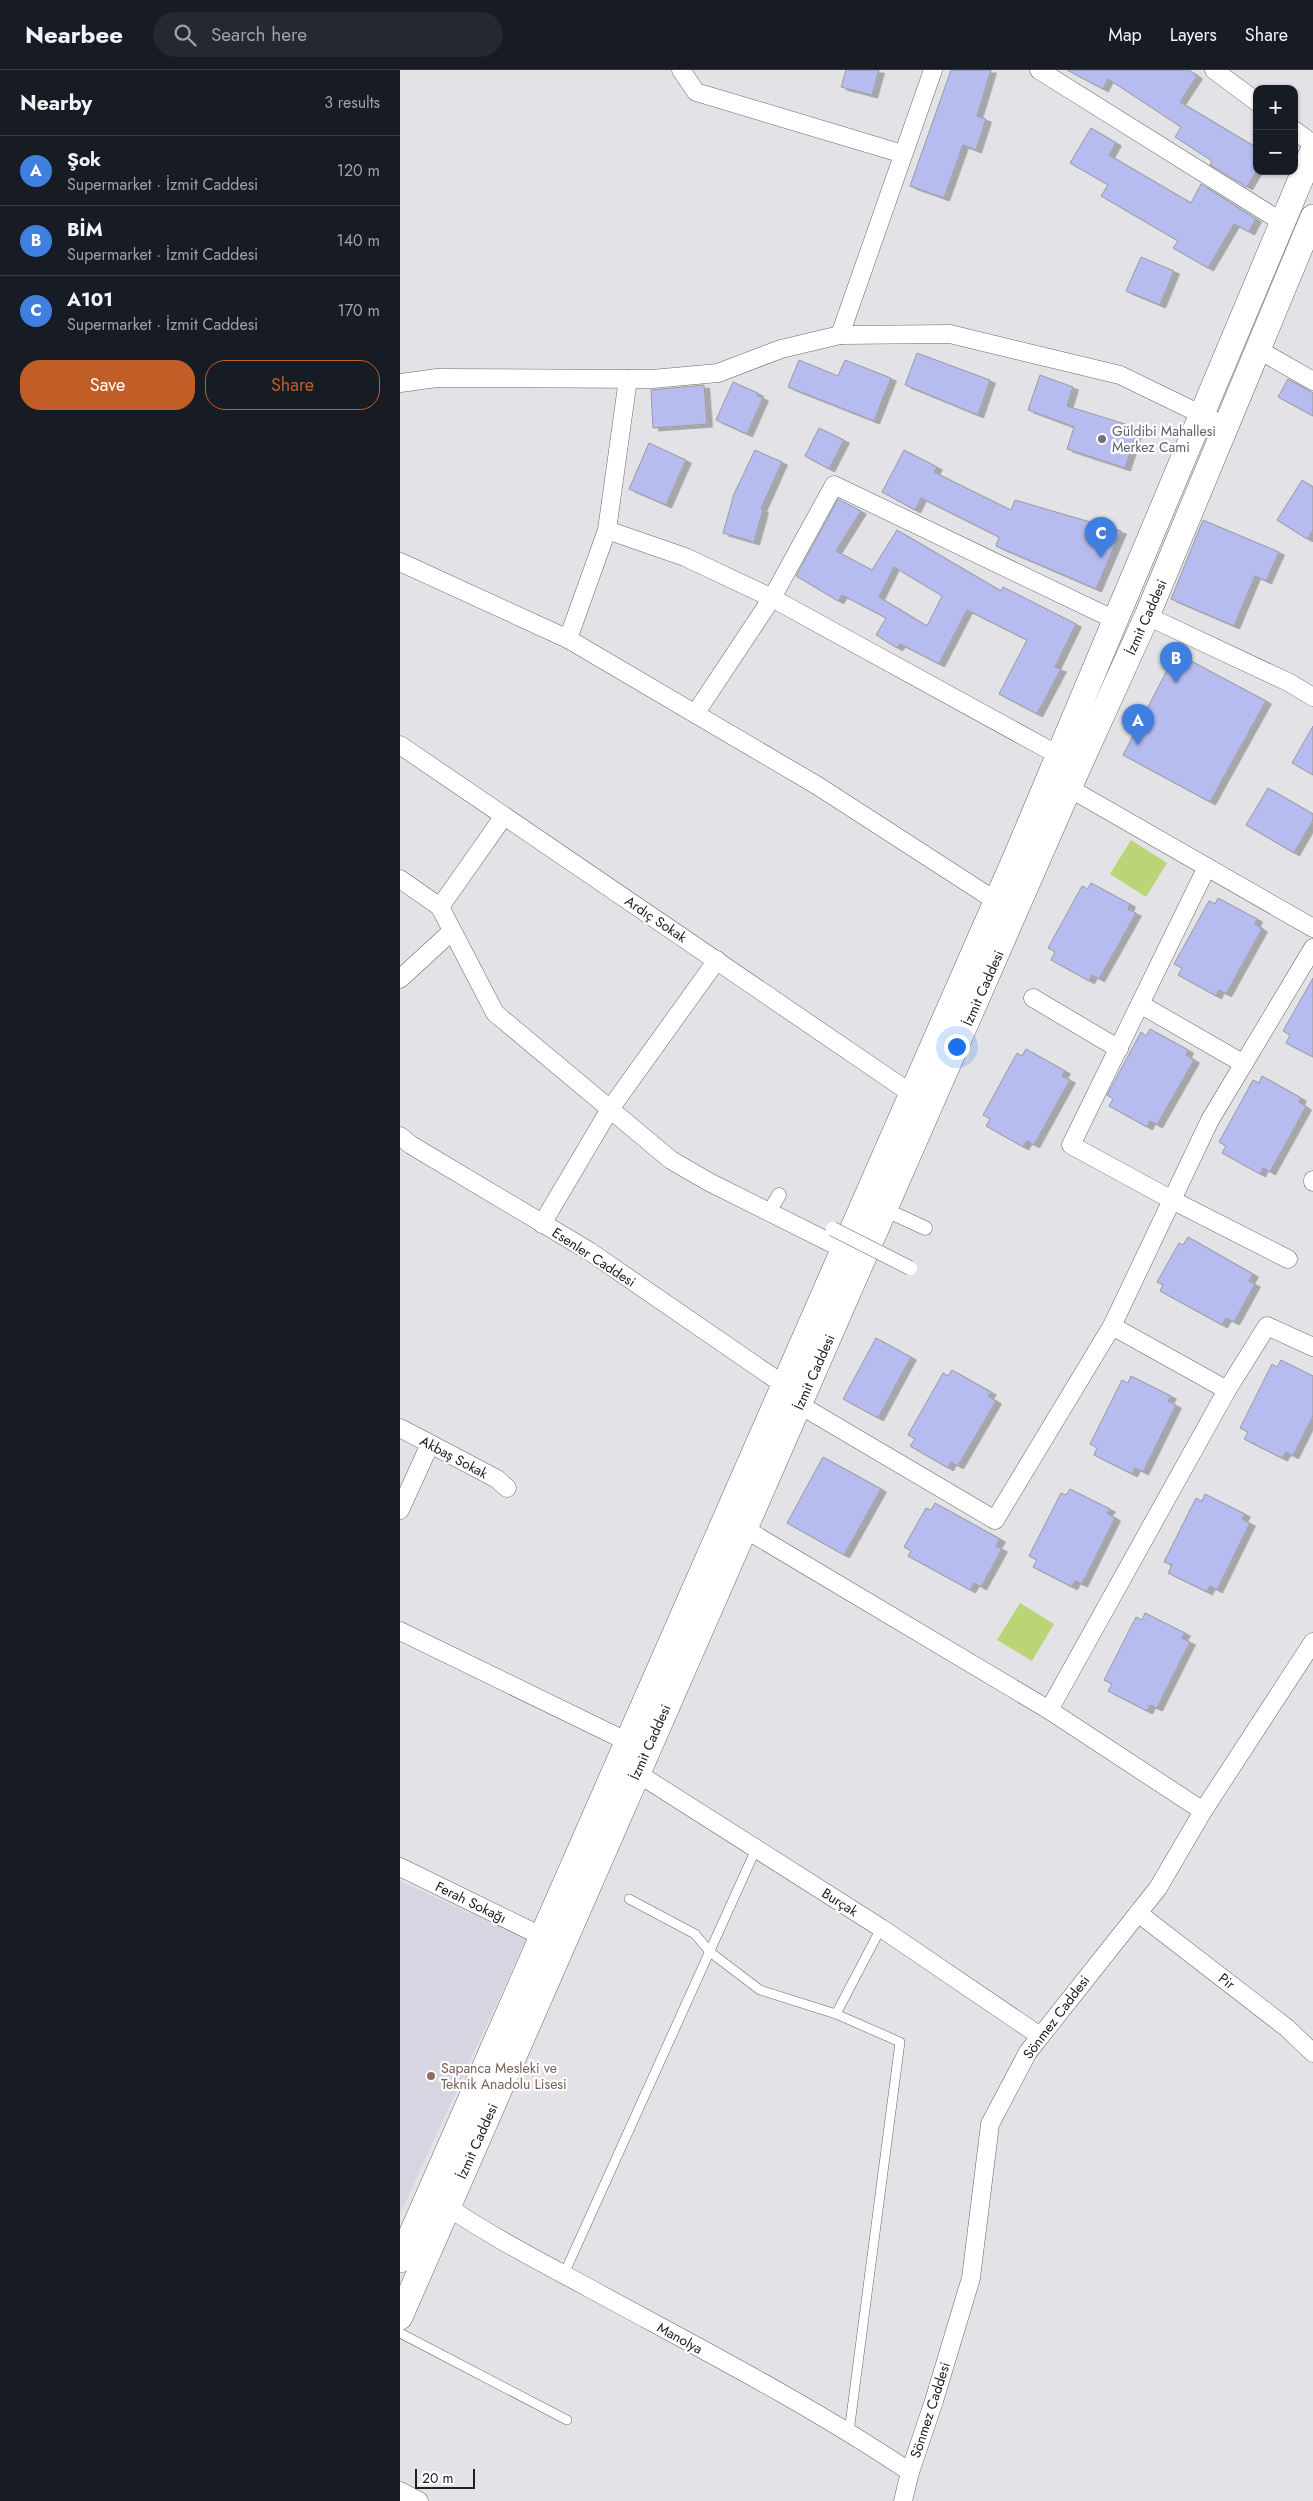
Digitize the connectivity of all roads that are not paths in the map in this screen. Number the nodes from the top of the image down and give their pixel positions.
1 (681, 70) edge
2 (933, 70) edge
3 (1039, 70) edge
4 (1214, 70) edge
5 (1253, 99) edge
6 (1298, 133) edge
7 (1313, 144) edge
8 (1313, 150) edge
9 (903, 154) junction
10 (1282, 222) junction
11 (1312, 222) edge
12 (840, 335) junction
13 (1259, 350) junction
14 (628, 379) junction
15 (1313, 382) edge
16 (400, 383) edge
17 (1201, 415) junction
18 (1226, 427) junction
19 (607, 530) junction
20 (400, 562) edge
21 (772, 598) junction
22 (1147, 616) junction
23 (1115, 620) junction
24 (568, 639) junction
25 (1313, 697) edge
26 (695, 714) junction
27 (400, 745) edge
28 (1058, 755) junction
29 (1069, 788) junction
30 (504, 816) junction
31 (1208, 867) junction
32 (400, 879) edge
33 (996, 901) junction
34 (440, 907) junction
35 (1313, 928) edge
36 (452, 931) junction
37 (1313, 948) edge
38 (716, 960) junction
39 (400, 979) edge
40 (1033, 998) dead end
41 (1140, 1004) junction
42 (1119, 1049) junction
43 (1244, 1064) junction
44 (912, 1094) junction
45 (610, 1109) junction
46 (400, 1136) edge
47 (779, 1195) dead end
48 (1172, 1200) junction
49 (886, 1210) junction
50 (769, 1212) junction
51 (542, 1224) junction
52 (925, 1228) dead end
53 (838, 1239) junction
54 (1288, 1259) dead end
55 (910, 1268) dead end
56 (1112, 1326) junction
57 (1313, 1347) edge
58 (784, 1385) junction
59 (1227, 1390) junction
60 (800, 1405) junction
61 (400, 1428) edge
62 (430, 1444) junction
63 (507, 1488) dead end
64 (400, 1510) edge
65 (745, 1530) junction
66 (400, 1631) edge
67 (1313, 1642) edge
68 (1048, 1710) junction
69 (626, 1741) junction
70 (637, 1773) junction
71 (1203, 1811) junction
72 (756, 1849) junction
73 (400, 1868) edge
74 (629, 1899) dead end
75 (1138, 1913) junction
76 (882, 1928) junction
77 (542, 1936) junction
78 (710, 1952) junction
79 (836, 2014) junction
80 (1040, 2036) junction
81 (1313, 2052) edge
82 (448, 2206) junction
83 (400, 2260) edge
84 (564, 2274) junction
85 (400, 2317) edge
86 (400, 2333) edge
87 (567, 2420) dead end
88 (849, 2432) junction
89 (910, 2472) junction
90 (400, 2491) edge
91 (419, 2501) edge
92 (903, 2501) edge

1 - 9 street
2 - 9 street
3 - 10 street
4 - 5 street
6 - 7 street
8 - 10 main road, İzmit Caddesi
9 - 12 street
10 - 17 main road, İzmit Caddesi
11 - 13 main road, İzmit Caddesi
12 - 14 street
12 - 17 street
13 - 15 street
13 - 18 main road, İzmit Caddesi
14 - 16 street
14 - 19 street
17 - 18 street
17 - 23 main road, İzmit Caddesi
18 - 22 main road, İzmit Caddesi
19 - 21 street
19 - 24 street
20 - 24 street
21 - 23 street
21 - 26 street
21 - 28 street
22 - 25 street
22 - 29 main road, İzmit Caddesi
23 - 28 main road, İzmit Caddesi
24 - 26 street
26 - 33 street
27 - 30 street, Ardıç Sokak
28 - 33 main road, İzmit Caddesi
29 - 31 street
29 - 49 main road, İzmit Caddesi
30 - 34 street
30 - 38 street, Ardıç Sokak
31 - 35 street
31 - 41 street
32 - 34 street
33 - 44 main road, İzmit Caddesi
34 - 36 street
36 - 39 street
36 - 45 street
37 - 43 street
38 - 44 street, Ardıç Sokak
38 - 45 street
40 - 42 street
41 - 42 street
41 - 43 street
42 - 48 street
43 - 48 street
44 - 53 main road, İzmit Caddesi
45 - 50 street
45 - 51 street
46 - 51 street, Esenler Caddesi
47 - 50 street
48 - 54 street
48 - 56 street
49 - 52 street
49 - 60 main road, İzmit Caddesi
50 - 53 street
51 - 58 street, Esenler Caddesi
53 - 55 street, bridge
53 - 58 main road, İzmit Caddesi
56 - 59 street
56 - 60 street
57 - 59 street
58 - 69 main road, İzmit Caddesi
59 - 68 street
60 - 65 main road, İzmit Caddesi
61 - 62 street, Akbaş Sokak
62 - 63 street, Akbaş Sokak
62 - 64 street
65 - 68 street
65 - 70 main road, İzmit Caddesi
66 - 69 street
67 - 71 street, Sönmez Caddesi
68 - 71 street
69 - 77 main road, İzmit Caddesi
70 - 72 street, Burçak
70 - 82 main road, İzmit Caddesi
71 - 75 street, Sönmez Caddesi
72 - 76 street, Burçak
72 - 78 lane
73 - 77 street, Ferah Sokağı
74 - 78 lane
75 - 80 street, Sönmez Caddesi
75 - 81 street, Pir
76 - 79 lane
76 - 80 street, Burçak
77 - 83 main road, İzmit Caddesi
78 - 79 lane
78 - 84 lane
79 - 88 lane
80 - 89 street, Sönmez Caddesi
82 - 84 street, Manolya
82 - 85 main road, İzmit Caddesi
84 - 88 street, Manolya
86 - 87 lane
88 - 89 street, Manolya
89 - 92 street, Sönmez Caddesi
90 - 91 street

